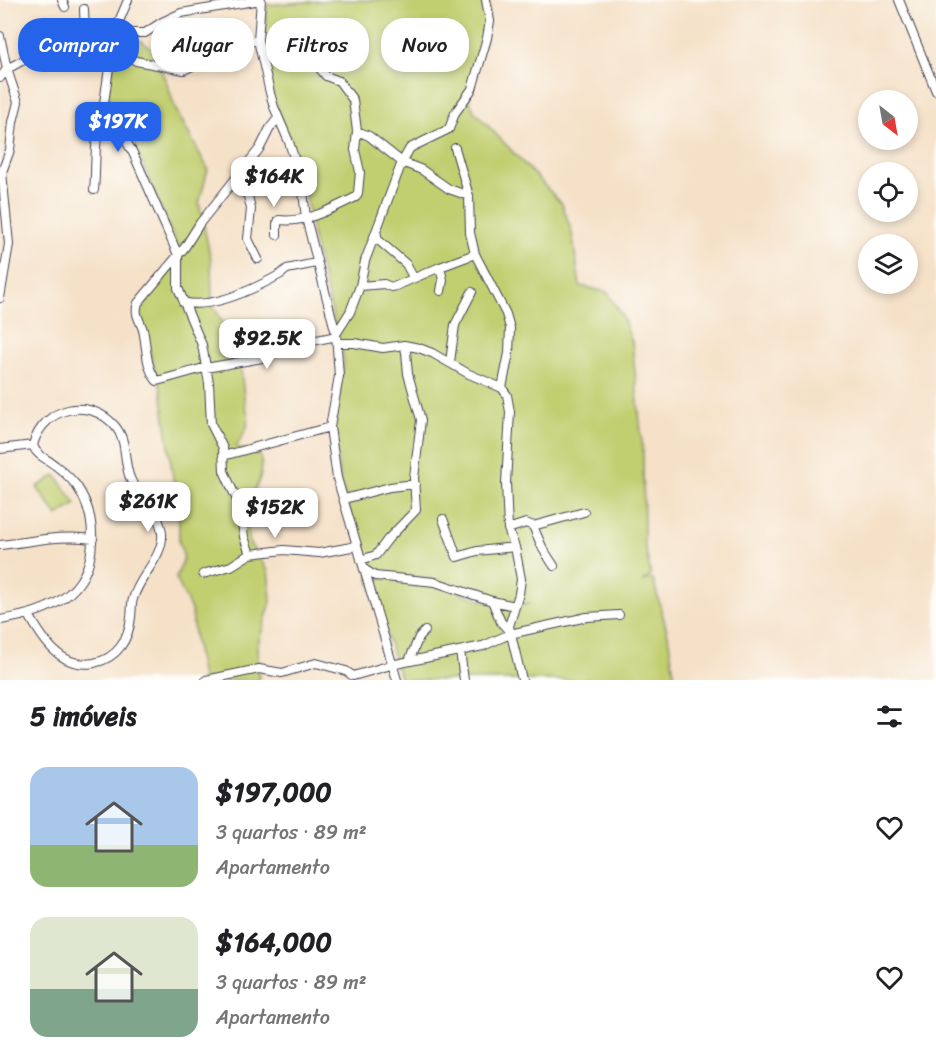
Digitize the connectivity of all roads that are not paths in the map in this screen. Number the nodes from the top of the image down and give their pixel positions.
1 (128, 0) edge
2 (261, 0) edge
3 (486, 0) edge
4 (899, 0) edge
5 (84, 9) dead end
6 (84, 18) edge
7 (120, 18) edge
8 (139, 33) edge
9 (0, 36) edge
10 (258, 40) junction
11 (139, 62) edge
12 (18, 63) edge
13 (7, 69) junction
14 (108, 72) edge
15 (323, 72) edge
16 (0, 78) edge
17 (936, 91) edge
18 (106, 108) junction
19 (278, 118) junction
20 (357, 131) junction
21 (455, 148) dead end
22 (402, 162) junction
23 (234, 182) junction
24 (94, 190) dead end
25 (469, 196) junction
26 (306, 218) junction
27 (277, 235) dead end
28 (376, 235) junction
29 (475, 254) junction
30 (178, 255) junction
31 (258, 259) dead end
32 (316, 263) junction
33 (440, 267) junction
34 (413, 278) junction
35 (360, 286) junction
36 (441, 291) dead end
37 (472, 292) dead end
38 (0, 298) edge
39 (183, 302) junction
40 (336, 334) junction
41 (337, 343) junction
42 (404, 345) junction
43 (450, 362) junction
44 (207, 369) junction
45 (502, 388) junction
46 (330, 427) junction
47 (33, 445) junction
48 (0, 448) edge
49 (223, 456) junction
50 (415, 484) junction
51 (344, 500) junction
52 (584, 513) dead end
53 (443, 519) dead end
54 (533, 526) junction
55 (508, 529) junction
56 (93, 539) junction
57 (0, 545) edge
58 (357, 546) junction
59 (515, 547) junction
60 (250, 554) junction
61 (361, 560) junction
62 (554, 566) dead end
63 (364, 569) junction
64 (202, 574) dead end
65 (492, 601) junction
66 (515, 606) junction
67 (29, 615) junction
68 (619, 615) dead end
69 (0, 620) edge
70 (425, 631) dead end
71 (509, 632) junction
72 (460, 651) junction
73 (409, 661) junction
74 (391, 665) junction
75 (352, 678) edge
76 (206, 680) edge
77 (397, 680) edge
78 (464, 680) edge
79 (522, 680) edge

1 - 7 street
2 - 8 street
2 - 10 street
3 - 22 street
4 - 17 street
5 - 6 street
9 - 13 street
10 - 11 street
10 - 19 street
12 - 13 street
13 - 16 street
13 - 38 street
14 - 18 street
15 - 20 street
18 - 24 street
18 - 30 street
19 - 23 street
19 - 26 street
20 - 22 street
20 - 26 street
21 - 25 street
22 - 25 street
22 - 28 street
23 - 30 street
23 - 31 street
25 - 29 street
26 - 27 street
26 - 32 street
28 - 34 street
28 - 35 street
29 - 33 street
29 - 45 street
30 - 39 street
30 - 44 street
32 - 39 street
32 - 40 street
33 - 34 street
33 - 36 street
34 - 35 street
35 - 40 street
37 - 43 street
39 - 44 street
40 - 41 street
40 - 44 street
41 - 42 street
41 - 46 street
42 - 43 street
42 - 50 street
43 - 45 street
44 - 49 street
45 - 55 street
46 - 49 street
46 - 51 street
47 - 48 street
47 - 56 street
47 - 67 street
49 - 60 street
50 - 51 street
50 - 61 street
51 - 58 street
52 - 54 street
53 - 59 street
54 - 55 street
54 - 62 street
55 - 59 street
56 - 57 street
56 - 67 street
58 - 60 street
58 - 61 street
59 - 66 street
60 - 64 street
61 - 63 street
63 - 65 street
63 - 74 street
65 - 66 street
65 - 71 street
66 - 71 street
67 - 69 street
68 - 71 street
70 - 73 street
71 - 72 street
71 - 79 street
72 - 73 street
72 - 78 street
73 - 74 street
74 - 75 street
74 - 77 street
75 - 76 street

